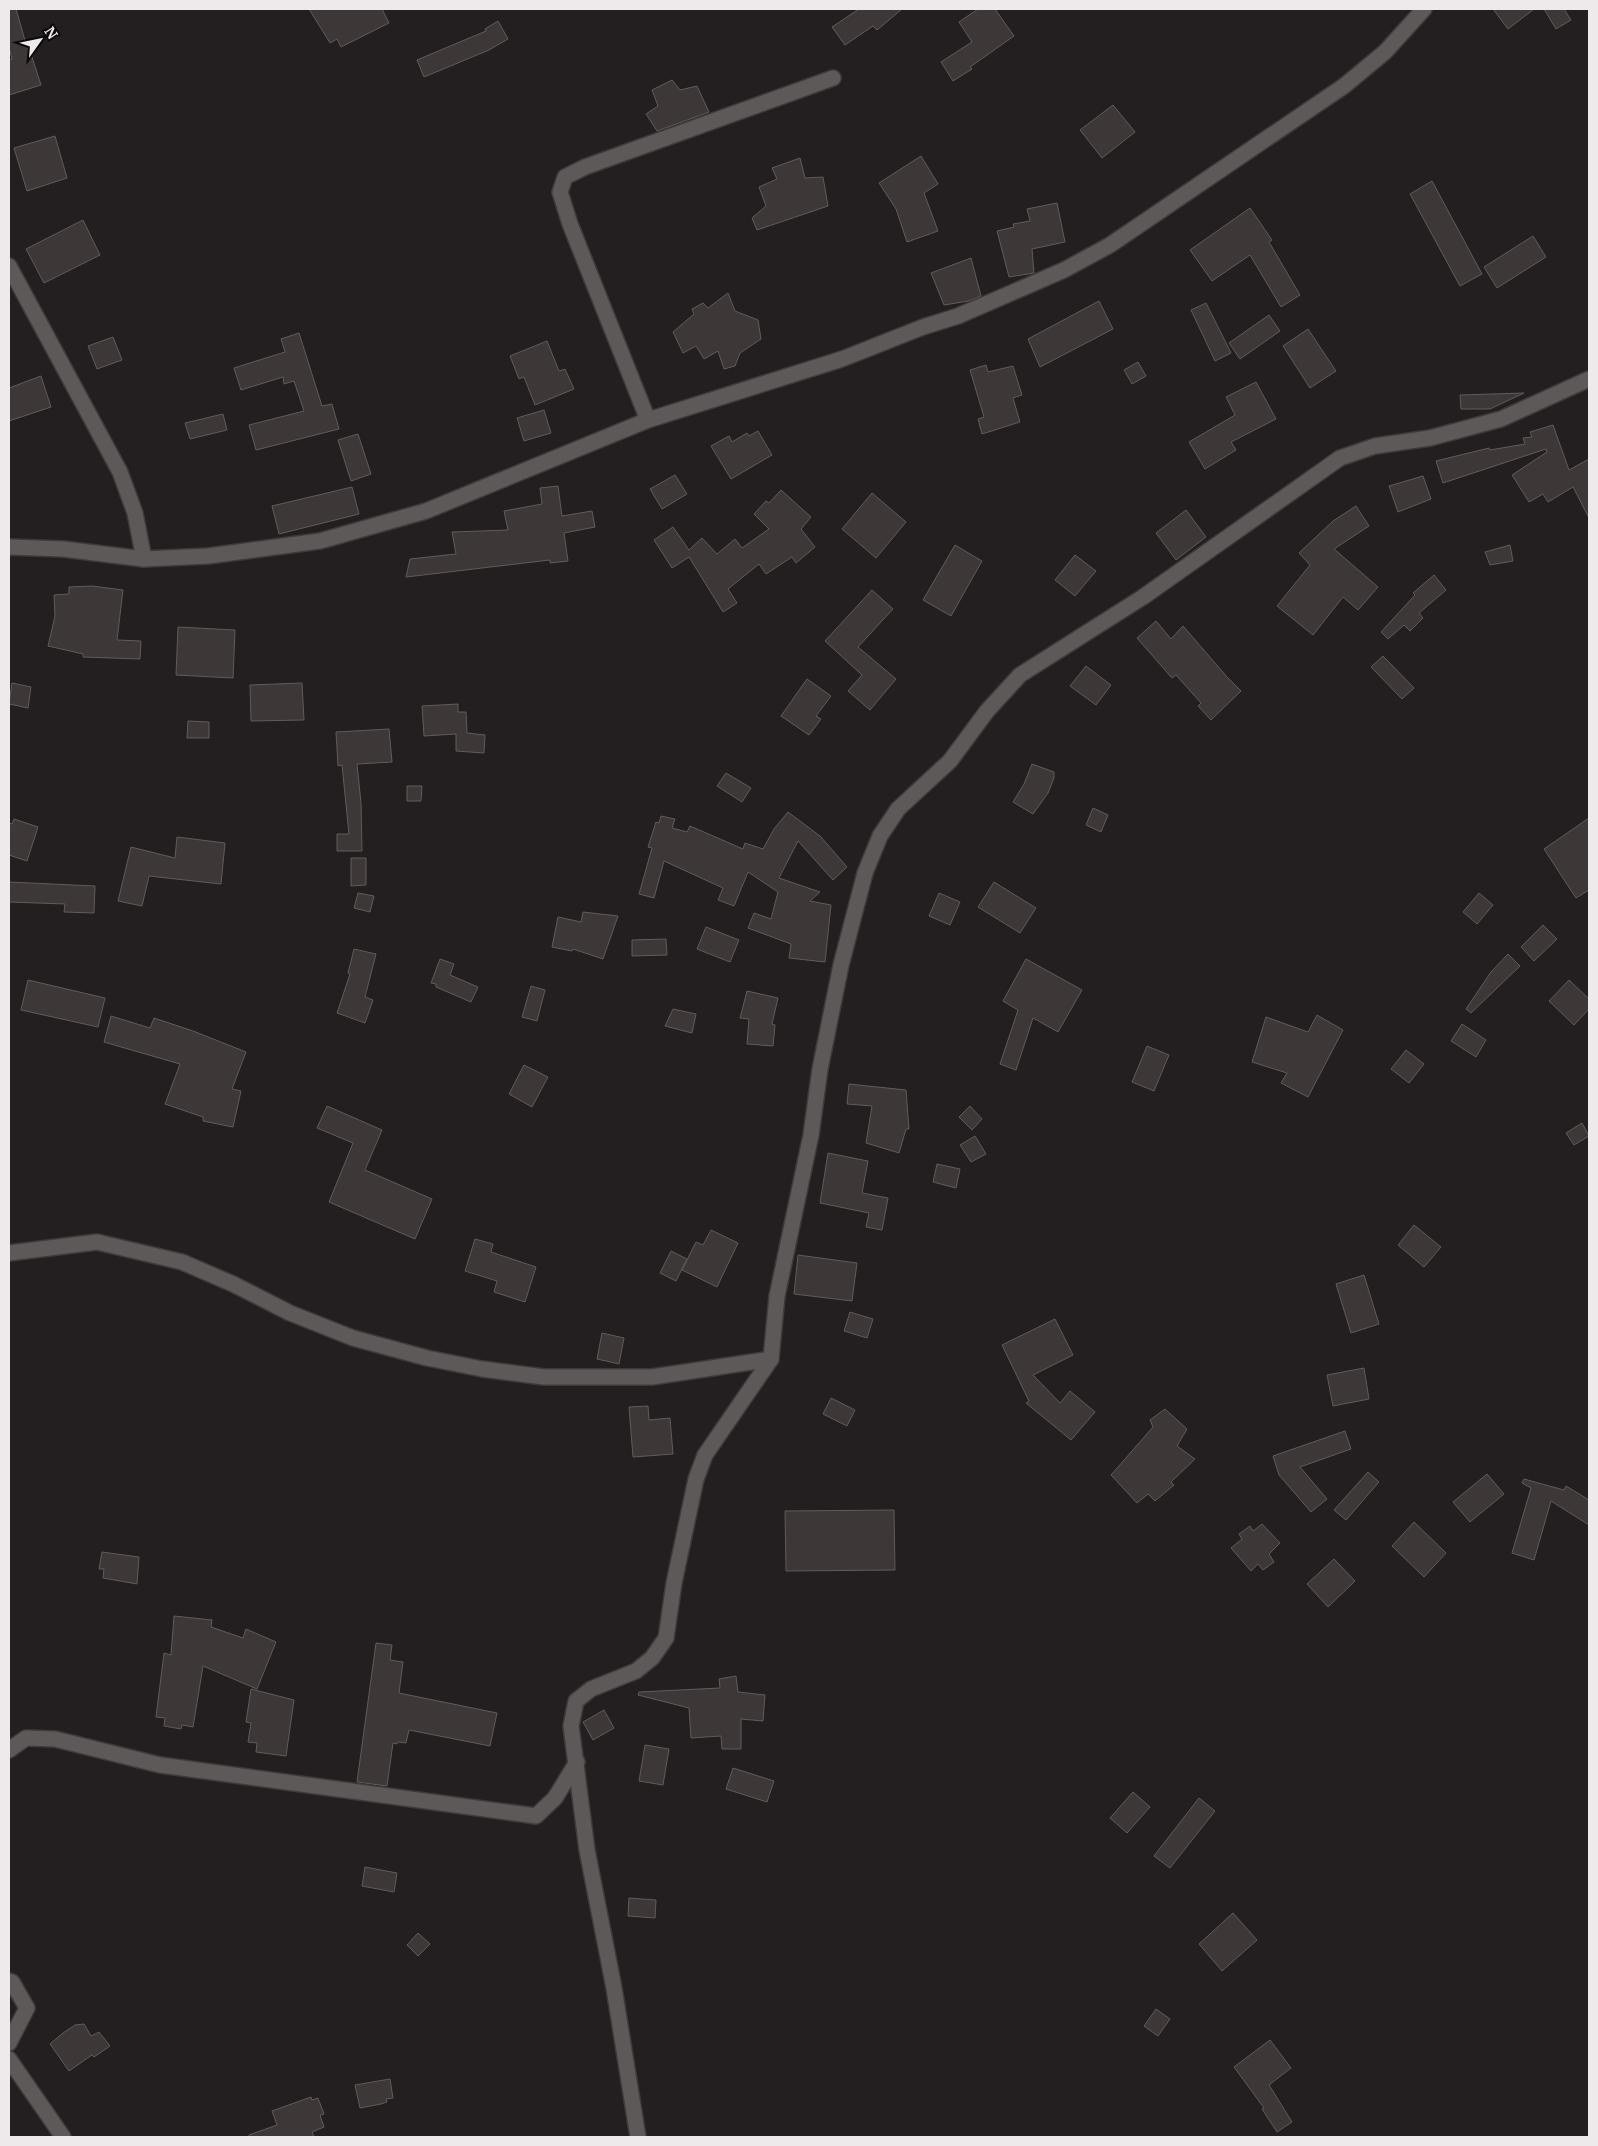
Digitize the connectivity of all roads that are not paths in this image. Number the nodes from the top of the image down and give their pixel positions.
1 (1424, 9) edge
2 (833, 78) dead end
3 (9, 266) edge
4 (1589, 379) edge
5 (648, 420) junction
6 (9, 547) edge
7 (144, 559) junction
8 (9, 1252) edge
9 (771, 1359) junction
10 (9, 1750) edge
11 (577, 1762) junction
12 (9, 1981) edge
13 (9, 2042) edge
14 (9, 2059) edge
15 (63, 2137) edge
16 (638, 2137) edge

1 - 5 street
2 - 5 street
3 - 7 street
4 - 9 street
5 - 7 street
6 - 7 street
8 - 9 street
9 - 11 street
10 - 11 street
11 - 16 street
12 - 13 street
14 - 15 street

